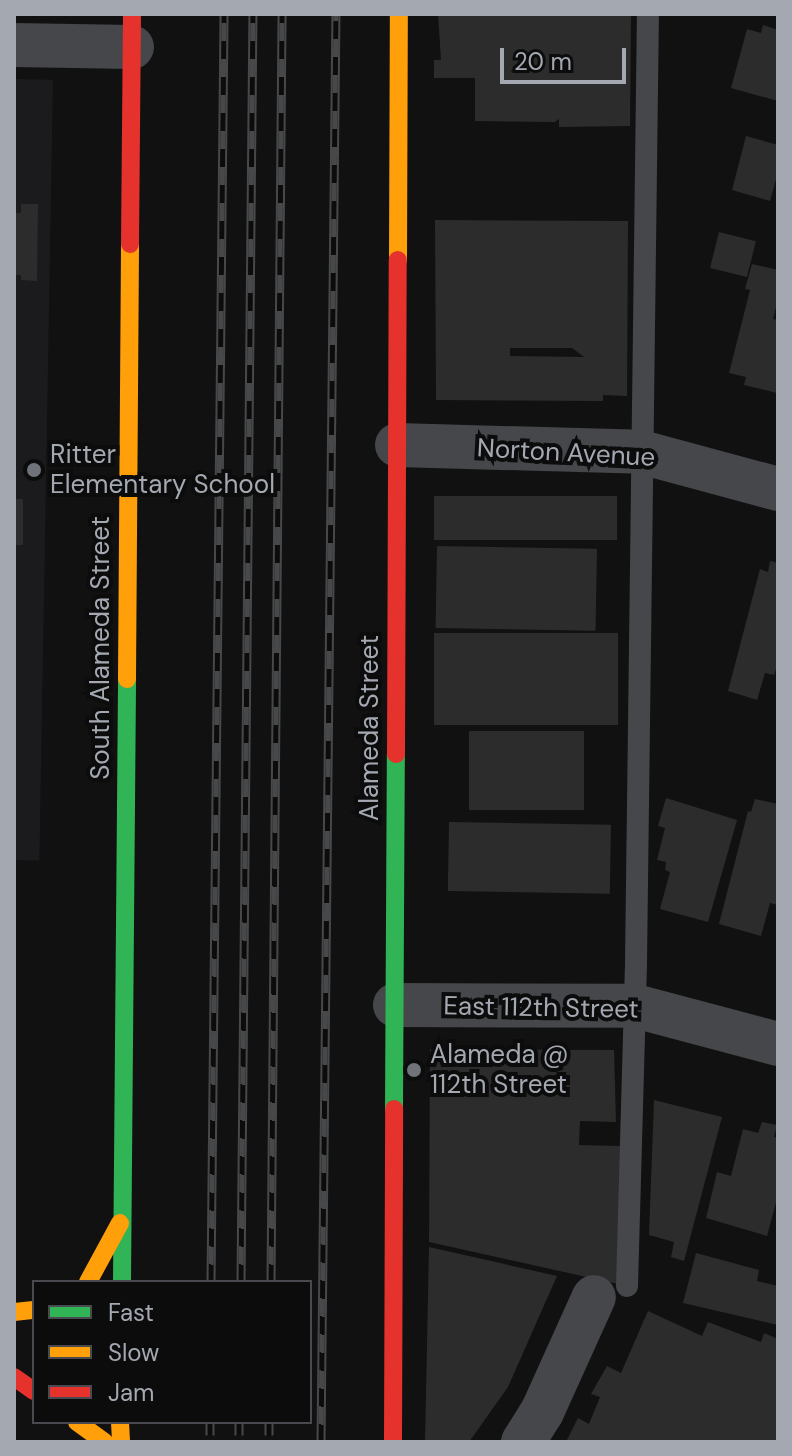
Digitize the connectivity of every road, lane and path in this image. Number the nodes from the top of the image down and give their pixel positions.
1 (399, 14) edge
2 (648, 14) edge
3 (132, 31) edge
4 (14, 45) edge
5 (397, 445) junction
6 (641, 452) junction
7 (778, 489) edge
8 (395, 1005) junction
9 (635, 1006) junction
10 (778, 1044) edge
11 (123, 1217) junction
12 (89, 1280) edge
13 (122, 1280) edge
14 (611, 1292) joint
15 (14, 1377) edge
16 (32, 1390) edge
17 (80, 1424) edge
18 (105, 1442) edge
19 (393, 1442) edge
20 (523, 1442) edge

1 - 5 street, Alameda Street
2 - 6 lane
3 - 4 street
3 - 11 street, South Alameda Street
5 - 6 street, Norton Avenue
5 - 8 street, Alameda Street
6 - 7 street, Norton Avenue
6 - 9 lane
8 - 9 street, East 112th Street
8 - 19 street, Alameda Street
9 - 10 street, East 112th Street
9 - 14 lane
11 - 12 street
11 - 13 street, South Alameda Street
14 - 20 street
15 - 16 street
17 - 18 street

